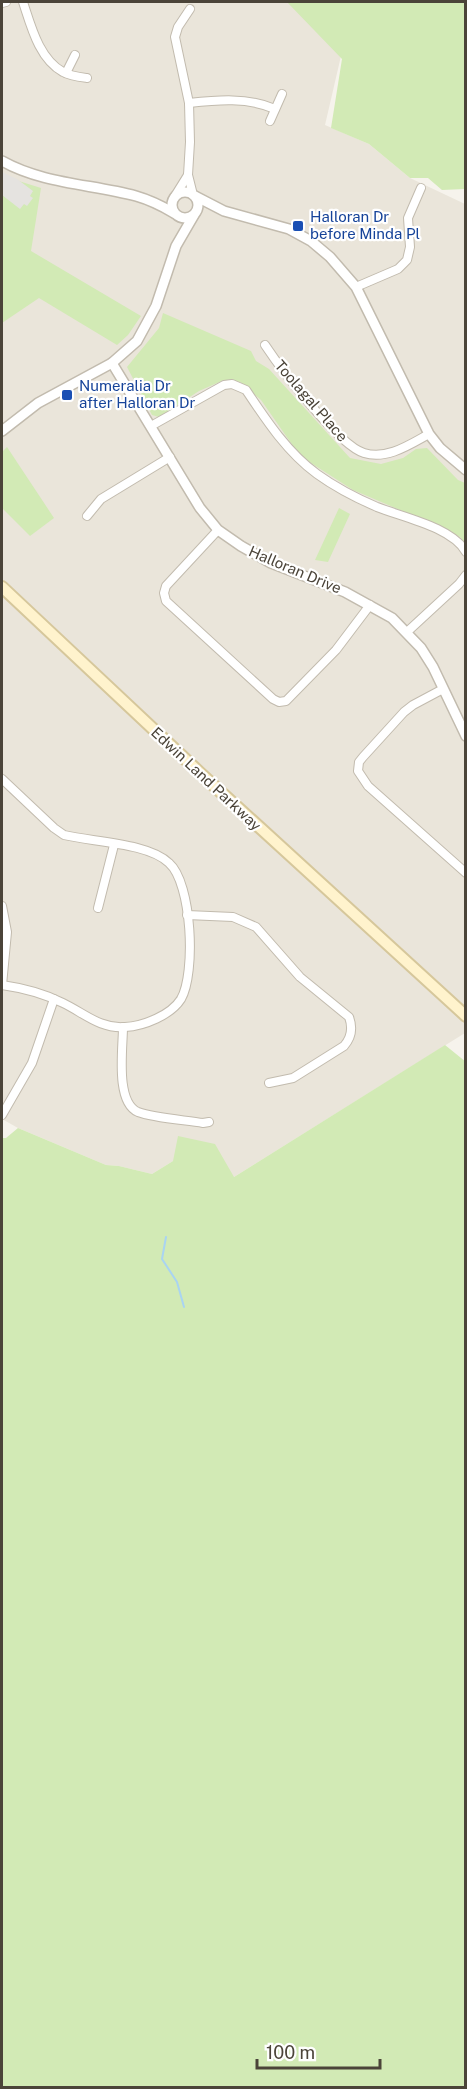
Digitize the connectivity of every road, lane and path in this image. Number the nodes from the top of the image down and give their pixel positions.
1 (6, 2) edge
2 (23, 2) edge
3 (2, 3) edge
4 (190, 9) dead end
5 (75, 55) dead end
6 (66, 73) junction
7 (87, 78) dead end
8 (282, 94) dead end
9 (189, 103) junction
10 (275, 109) junction
11 (270, 121) dead end
12 (2, 161) edge
13 (188, 175) junction
14 (421, 188) dead end
15 (194, 195) junction
16 (174, 197) junction
17 (151, 201) junction
18 (224, 211) junction
19 (175, 214) junction
20 (195, 214) junction
21 (178, 241) junction
22 (356, 287) junction
23 (265, 345) dead end
24 (112, 363) junction
25 (150, 426) junction
26 (2, 431) edge
27 (429, 434) junction
28 (170, 458) junction
29 (465, 470) edge
30 (87, 516) dead end
31 (218, 530) junction
32 (465, 552) edge
33 (465, 575) edge
34 (2, 587) edge
35 (370, 605) junction
36 (407, 632) junction
37 (443, 688) junction
38 (462, 723) edge
39 (465, 736) edge
40 (3, 784) edge
41 (114, 844) junction
42 (465, 873) edge
43 (2, 906) edge
44 (98, 908) dead end
45 (187, 915) junction
46 (2, 985) edge
47 (54, 999) junction
48 (465, 1014) edge
49 (123, 1027) junction
50 (269, 1083) dead end
51 (2, 1114) edge
52 (209, 1122) dead end

1 - 3 street
2 - 6 street
4 - 9 street
5 - 6 street
6 - 7 street
8 - 10 street
9 - 10 street
9 - 13 street
10 - 11 street
12 - 17 street
13 - 15 street
13 - 16 street
14 - 22 street
15 - 16 street
15 - 18 street
15 - 20 street
16 - 17 street
16 - 19 street
17 - 19 street
18 - 20 street
18 - 22 street
19 - 20 street
19 - 21 street
20 - 21 street
21 - 24 street
22 - 27 street
23 - 27 street, Toolagal Place
24 - 25 street, Halloran Drive
24 - 26 street
25 - 28 street, Halloran Drive
25 - 32 street
27 - 29 street
28 - 30 street
28 - 31 street, Halloran Drive
31 - 35 street, Halloran Drive
31 - 35 street
33 - 36 street
34 - 48 main road, Edwin Land Parkway
35 - 36 street, Halloran Drive
36 - 37 street, Halloran Drive
37 - 38 street, Halloran Drive
37 - 42 street
38 - 39 street, Halloran Drive
40 - 41 street
41 - 44 street
41 - 45 street
43 - 46 street
45 - 49 street
45 - 50 street
46 - 47 street
47 - 49 street
47 - 51 street
49 - 52 street

